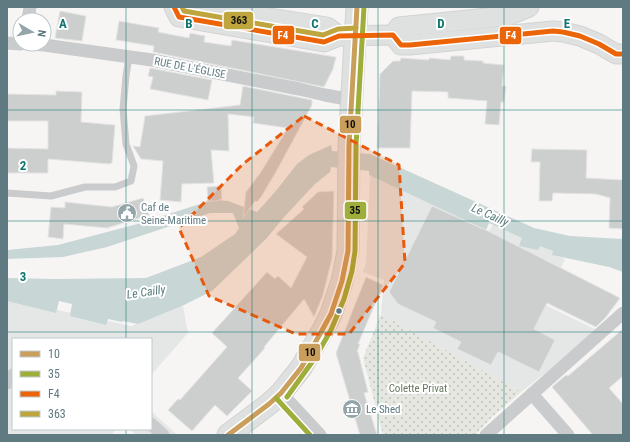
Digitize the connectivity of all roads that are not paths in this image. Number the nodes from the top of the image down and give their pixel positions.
1 (174, 7) edge
2 (199, 7) edge
3 (357, 7) edge
4 (521, 10) edge
5 (347, 35) junction
6 (393, 35) junction
7 (515, 36) junction
8 (52, 46) edge
9 (623, 54) edge
10 (129, 57) junction
11 (352, 100) junction
12 (7, 193) edge
13 (623, 314) edge
14 (282, 393) junction
15 (532, 394) junction
16 (152, 425) edge
17 (163, 435) edge
18 (228, 435) edge
19 (320, 435) edge
20 (486, 435) edge
21 (568, 435) edge

1 - 5 street
2 - 5 street
3 - 5 main road
4 - 6 street
4 - 7 street
5 - 6 street
5 - 11 main road
6 - 7 street
7 - 9 street
8 - 10 street, RUE DE L'ÉGLISE
10 - 11 street, RUE DE L'ÉGLISE
10 - 12 lane
11 - 14 main road
13 - 15 street
14 - 18 main road
14 - 19 street
15 - 20 street
15 - 21 street
16 - 17 street

